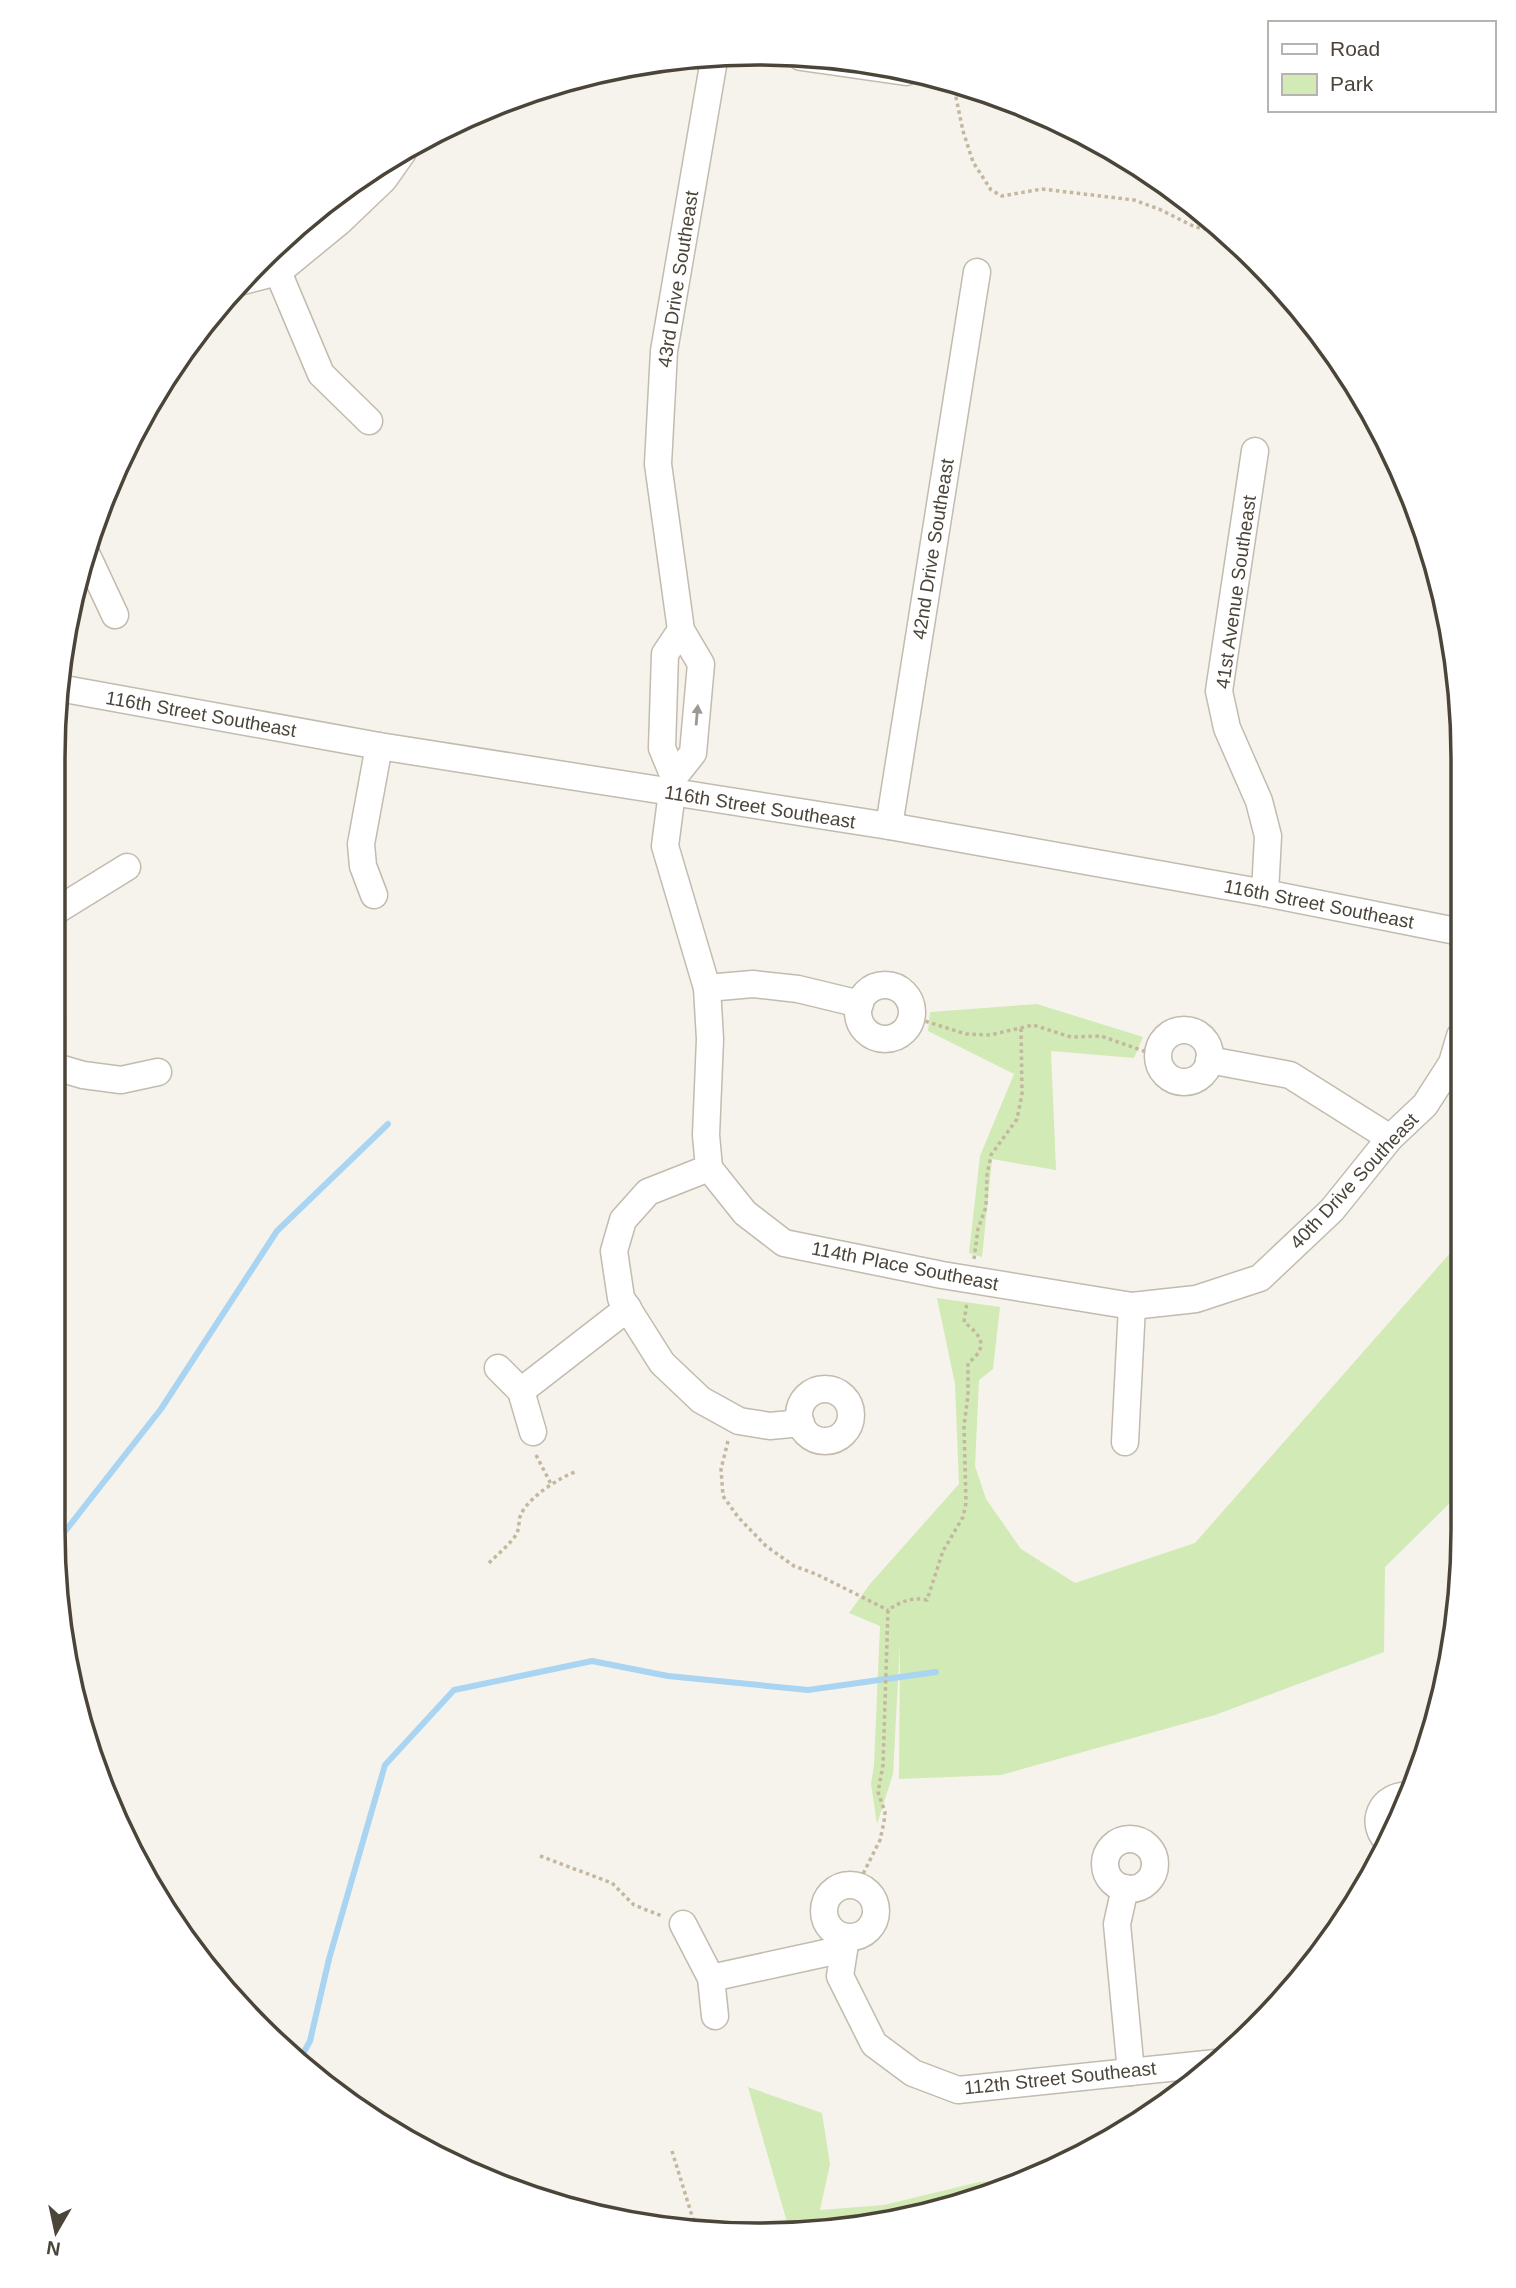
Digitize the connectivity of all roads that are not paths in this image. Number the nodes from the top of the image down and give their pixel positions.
1 (713, 66) edge
2 (390, 171) edge
3 (278, 272) junction
4 (977, 272) dead end
5 (260, 277) edge
6 (369, 421) dead end
7 (1255, 451) dead end
8 (92, 566) edge
9 (115, 615) dead end
10 (681, 630) junction
11 (69, 690) edge
12 (379, 746) junction
13 (673, 785) junction
14 (889, 826) junction
15 (127, 867) dead end
16 (1265, 893) junction
17 (374, 895) dead end
18 (65, 905) edge
19 (1451, 930) edge
20 (707, 988) junction
21 (860, 1004) junction
22 (1209, 1060) junction
23 (1451, 1065) edge
24 (65, 1070) edge
25 (158, 1072) dead end
26 (1390, 1138) junction
27 (709, 1168) junction
28 (1132, 1306) junction
29 (628, 1308) junction
30 (498, 1367) dead end
31 (521, 1391) junction
32 (801, 1423) dead end
33 (533, 1432) road end
34 (1125, 1442) dead end
35 (1397, 1797) edge
36 (1381, 1834) edge
37 (1125, 1888) dead end
38 (683, 1924) road end
39 (845, 1943) junction
40 (711, 1978) junction
41 (715, 2016) dead end
42 (1199, 2065) edge
43 (1131, 2071) junction

1 - 10 street, 43rd Drive Southeast
2 - 3 street
3 - 5 street
3 - 6 street
4 - 14 street, 42nd Drive Southeast
7 - 16 street, 41st Avenue Southeast
8 - 9 street
10 - 13 street, 43rd Drive Southeast
13 -> 10 street, 43rd Drive Southeast
11 - 12 street, 116th Street Southeast
12 - 13 street, 116th Street Southeast
12 - 17 street
13 - 14 street, 116th Street Southeast
13 - 20 street, 43rd Drive Southeast
14 - 16 street, 116th Street Southeast
15 - 18 street
16 - 19 street, 116th Street Southeast
20 - 21 street
20 - 27 street, 43rd Drive Southeast
21 - 21 street
22 - 22 street
22 - 26 street
23 - 26 street, 40th Drive Southeast
24 - 25 street
26 - 28 street, 40th Drive Southeast
27 - 28 street, 114th Place Southeast
27 - 29 street
28 - 34 street
29 - 31 street
29 - 32 street
30 - 31 street
31 - 33 street
35 - 36 street
37 - 43 street
38 - 40 street
39 - 39 street
39 - 40 street
39 - 43 street, 112th Street Southeast
40 - 41 street
42 - 43 street, 112th Street Southeast

